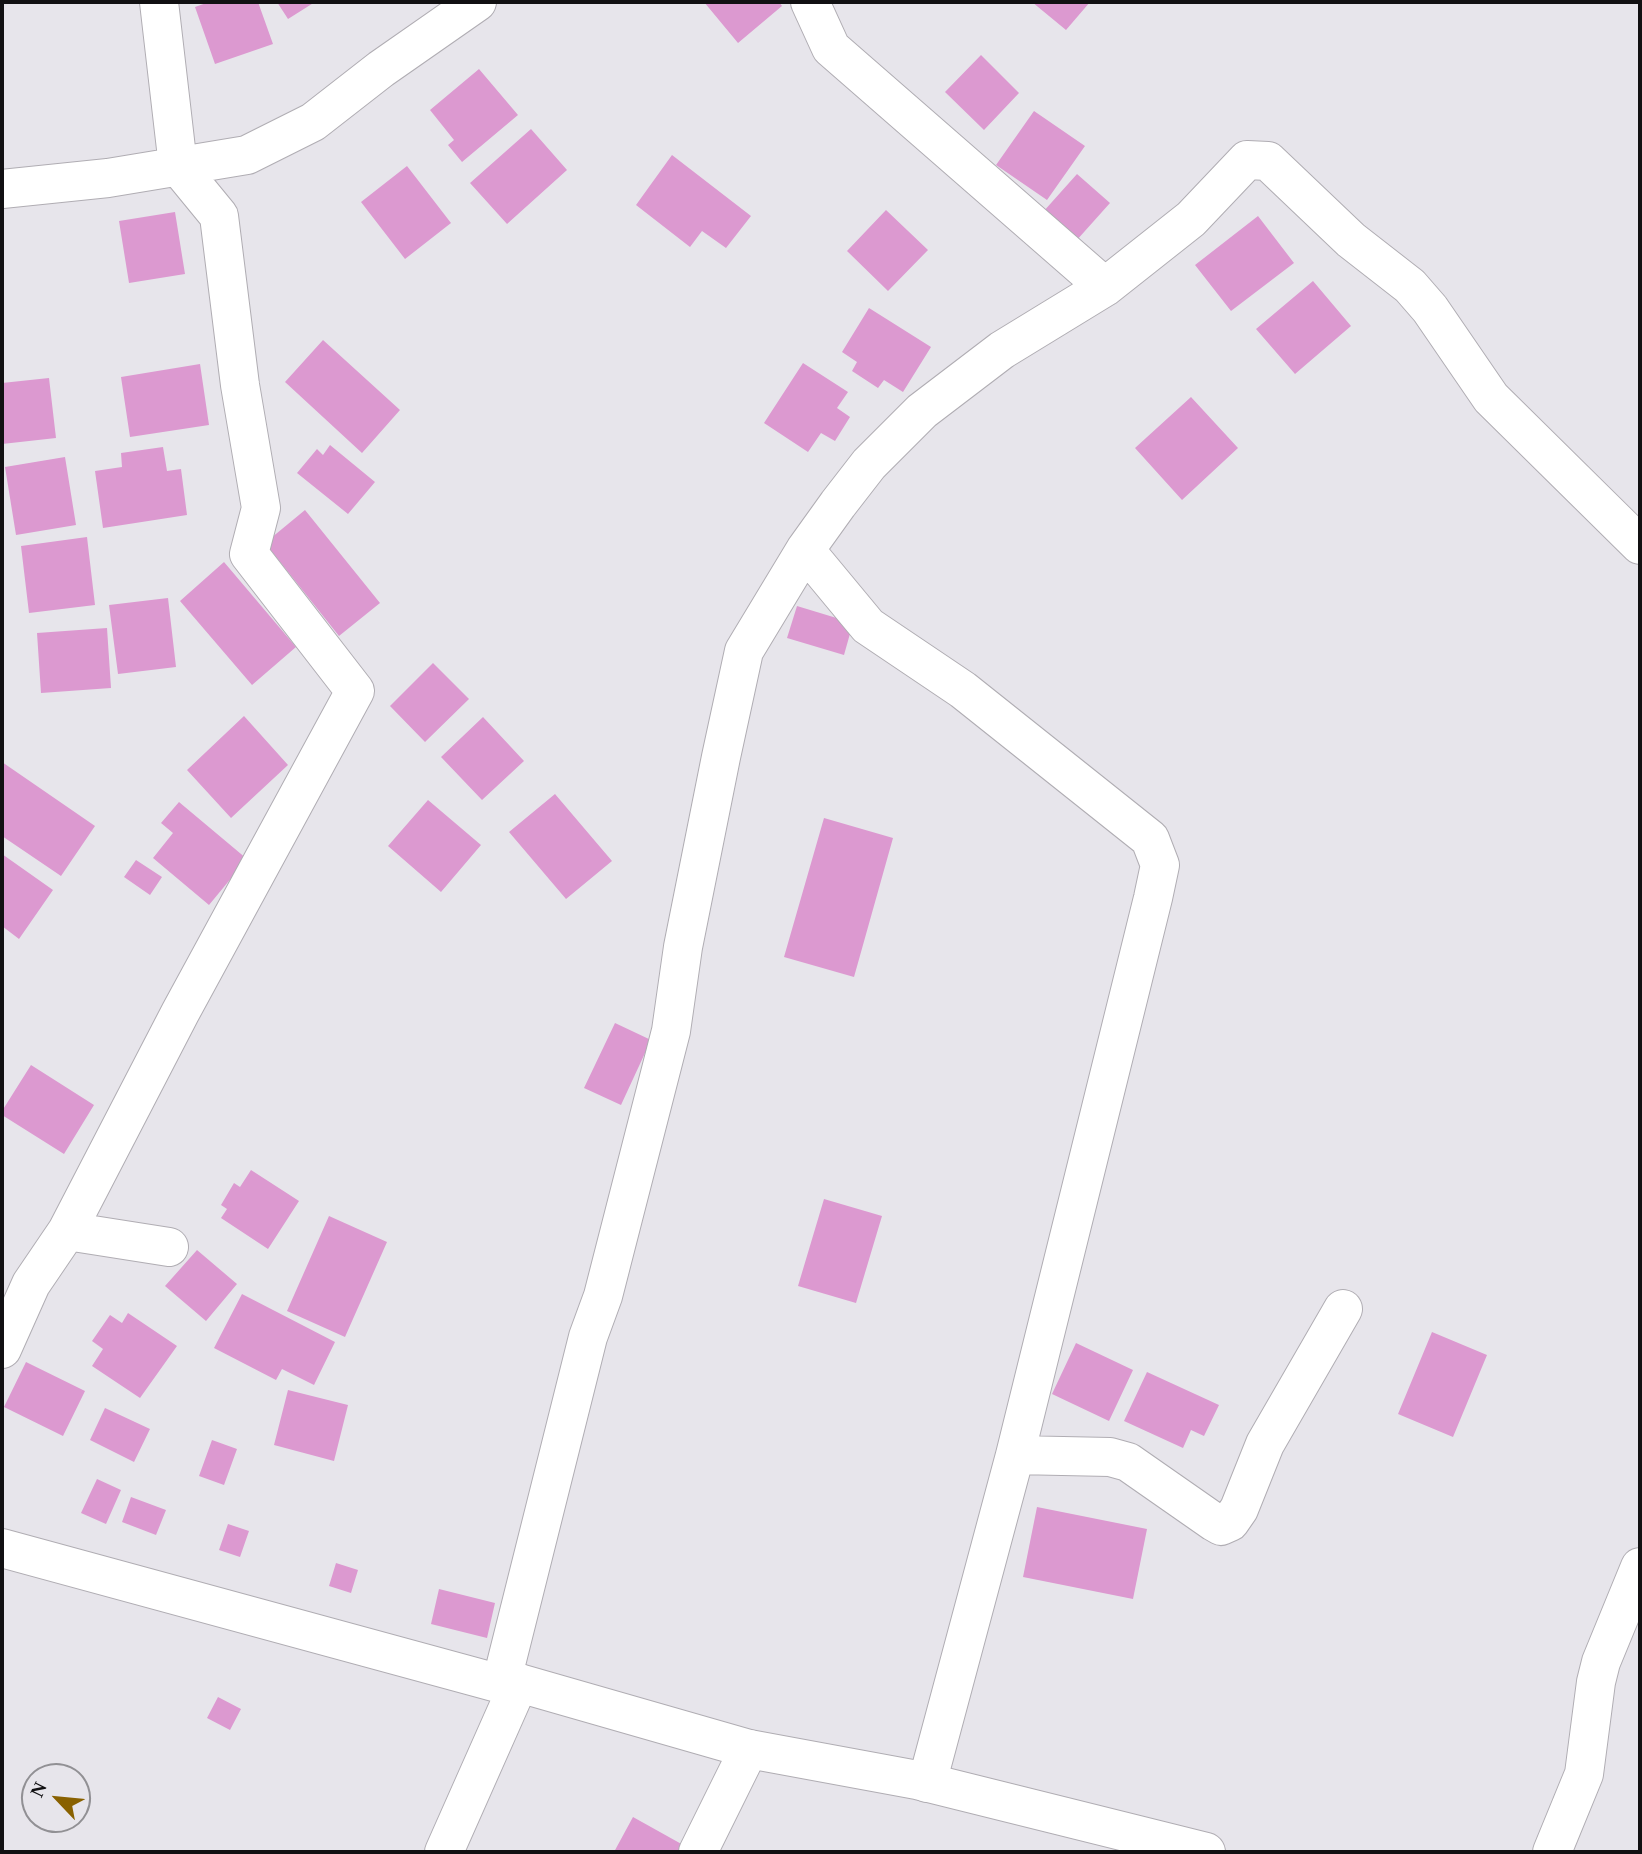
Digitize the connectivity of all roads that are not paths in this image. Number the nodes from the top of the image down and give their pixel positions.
1 (159, 2) edge
2 (477, 2) edge
3 (810, 2) edge
4 (178, 166) junction
5 (2, 189) edge
6 (1105, 287) junction
7 (1640, 545) edge
8 (805, 550) junction
9 (67, 1231) junction
10 (169, 1247) dead end
11 (1343, 1310) dead end
12 (2, 1349) edge
13 (1015, 1455) junction
14 (2, 1549) edge
15 (1640, 1567) edge
16 (510, 1684) junction
17 (749, 1749) junction
18 (928, 1783) junction
19 (444, 1852) edge
20 (698, 1852) edge
21 (1206, 1852) edge
22 (1552, 1852) edge

1 - 4 street
2 - 4 street
3 - 6 street
4 - 5 street
4 - 9 street
6 - 7 street
6 - 8 street
8 - 13 street
8 - 16 street
9 - 10 street
9 - 12 street
11 - 13 street
13 - 18 street
14 - 16 street
15 - 22 street
16 - 17 street
16 - 19 street
17 - 18 street
17 - 20 street
18 - 21 street

